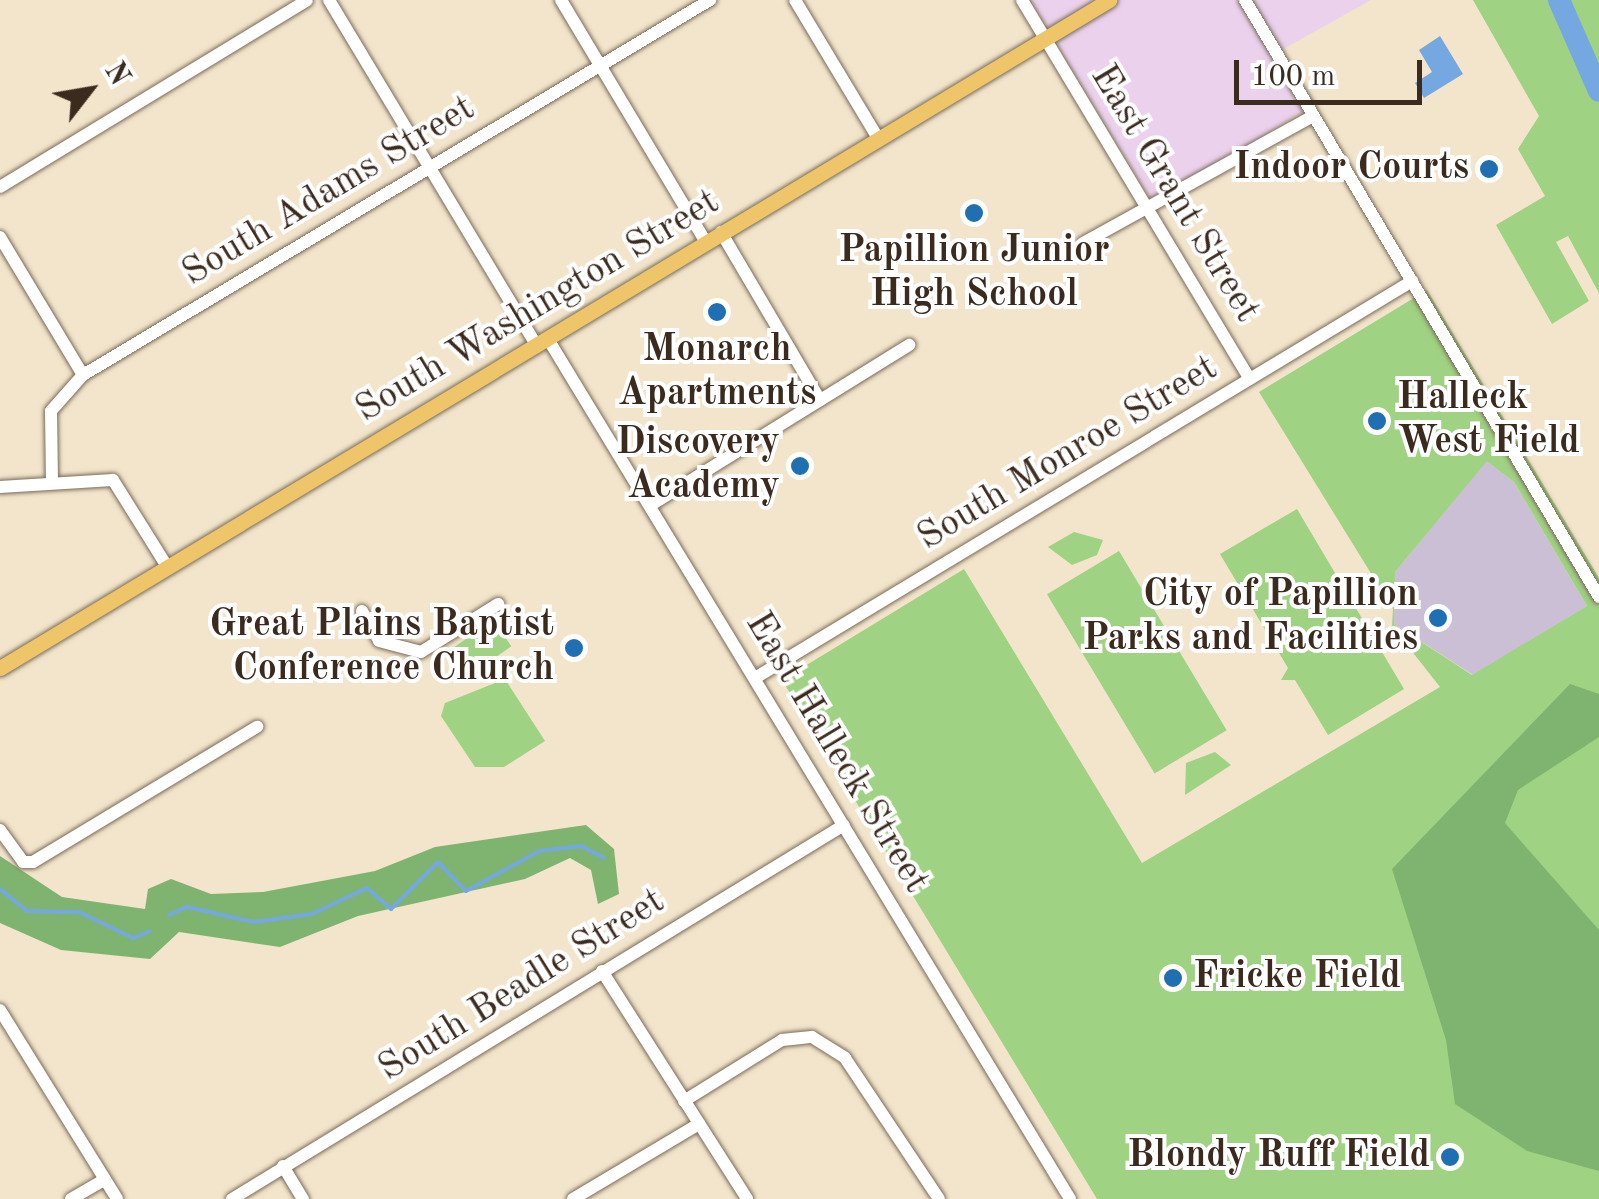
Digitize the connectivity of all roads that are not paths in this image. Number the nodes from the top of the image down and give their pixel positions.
1 (307, 0) edge
2 (328, 0) edge
3 (561, 0) edge
4 (710, 0) edge
5 (795, 0) edge
6 (1022, 0) edge
7 (1109, 0) edge
8 (1246, 0) edge
9 (1046, 40) junction
10 (600, 65) junction
11 (1313, 116) junction
12 (878, 138) junction
13 (430, 167) junction
14 (0, 186) edge
15 (1150, 213) junction
16 (721, 232) junction
17 (0, 238) edge
18 (706, 242) junction
19 (1084, 243) dead end
20 (1412, 281) junction
21 (542, 343) junction
22 (909, 345) dead end
23 (83, 374) junction
24 (1250, 379) junction
25 (820, 400) junction
26 (52, 482) junction
27 (0, 487) edge
28 (652, 505) junction
29 (168, 568) junction
30 (1599, 596) edge
31 (498, 604) dead end
32 (362, 611) dead end
33 (0, 668) edge
34 (755, 678) junction
35 (257, 727) dead end
36 (844, 825) junction
37 (0, 830) edge
38 (602, 972) junction
39 (0, 1010) edge
40 (684, 1102) junction
41 (699, 1124) junction
42 (283, 1166) junction
43 (105, 1179) junction
44 (71, 1199) edge
45 (116, 1199) edge
46 (232, 1199) edge
47 (303, 1199) edge
48 (572, 1199) edge
49 (747, 1199) edge
50 (939, 1199) edge
51 (1070, 1199) edge

1 - 14 street
2 - 13 street, East Halleck Street
3 - 10 street
4 - 10 street, South Adams Street
5 - 12 street
6 - 9 street, East Grant Street
7 - 9 main road, South Washington Street
8 - 11 street
9 - 12 main road, South Washington Street
9 - 15 street, East Grant Street
10 - 13 street, South Adams Street
10 - 18 street
11 - 15 street
11 - 20 street
12 - 16 main road, South Washington Street
13 - 21 street, East Halleck Street
13 - 23 street, South Adams Street
15 - 19 street
15 - 24 street, East Grant Street
16 - 18 main road, South Washington Street
16 - 25 street
17 - 23 street
18 - 21 main road, South Washington Street
20 - 24 street, South Monroe Street
20 - 30 street
21 - 28 street, East Halleck Street
21 - 29 main road, South Washington Street
22 - 25 street
23 - 26 street, South Adams Street
24 - 34 street, South Monroe Street
25 - 28 street
26 - 27 street
26 - 29 street
28 - 34 street, East Halleck Street
29 - 33 main road, South Washington Street
31 - 32 street
34 - 36 street, East Halleck Street
35 - 37 street
36 - 38 street, South Beadle Street
36 - 51 street, East Halleck Street
38 - 40 street
38 - 42 street, South Beadle Street
39 - 43 street
40 - 41 street
40 - 50 street
41 - 48 street
41 - 49 street
42 - 46 street, South Beadle Street
42 - 47 street
43 - 44 street
43 - 45 street

